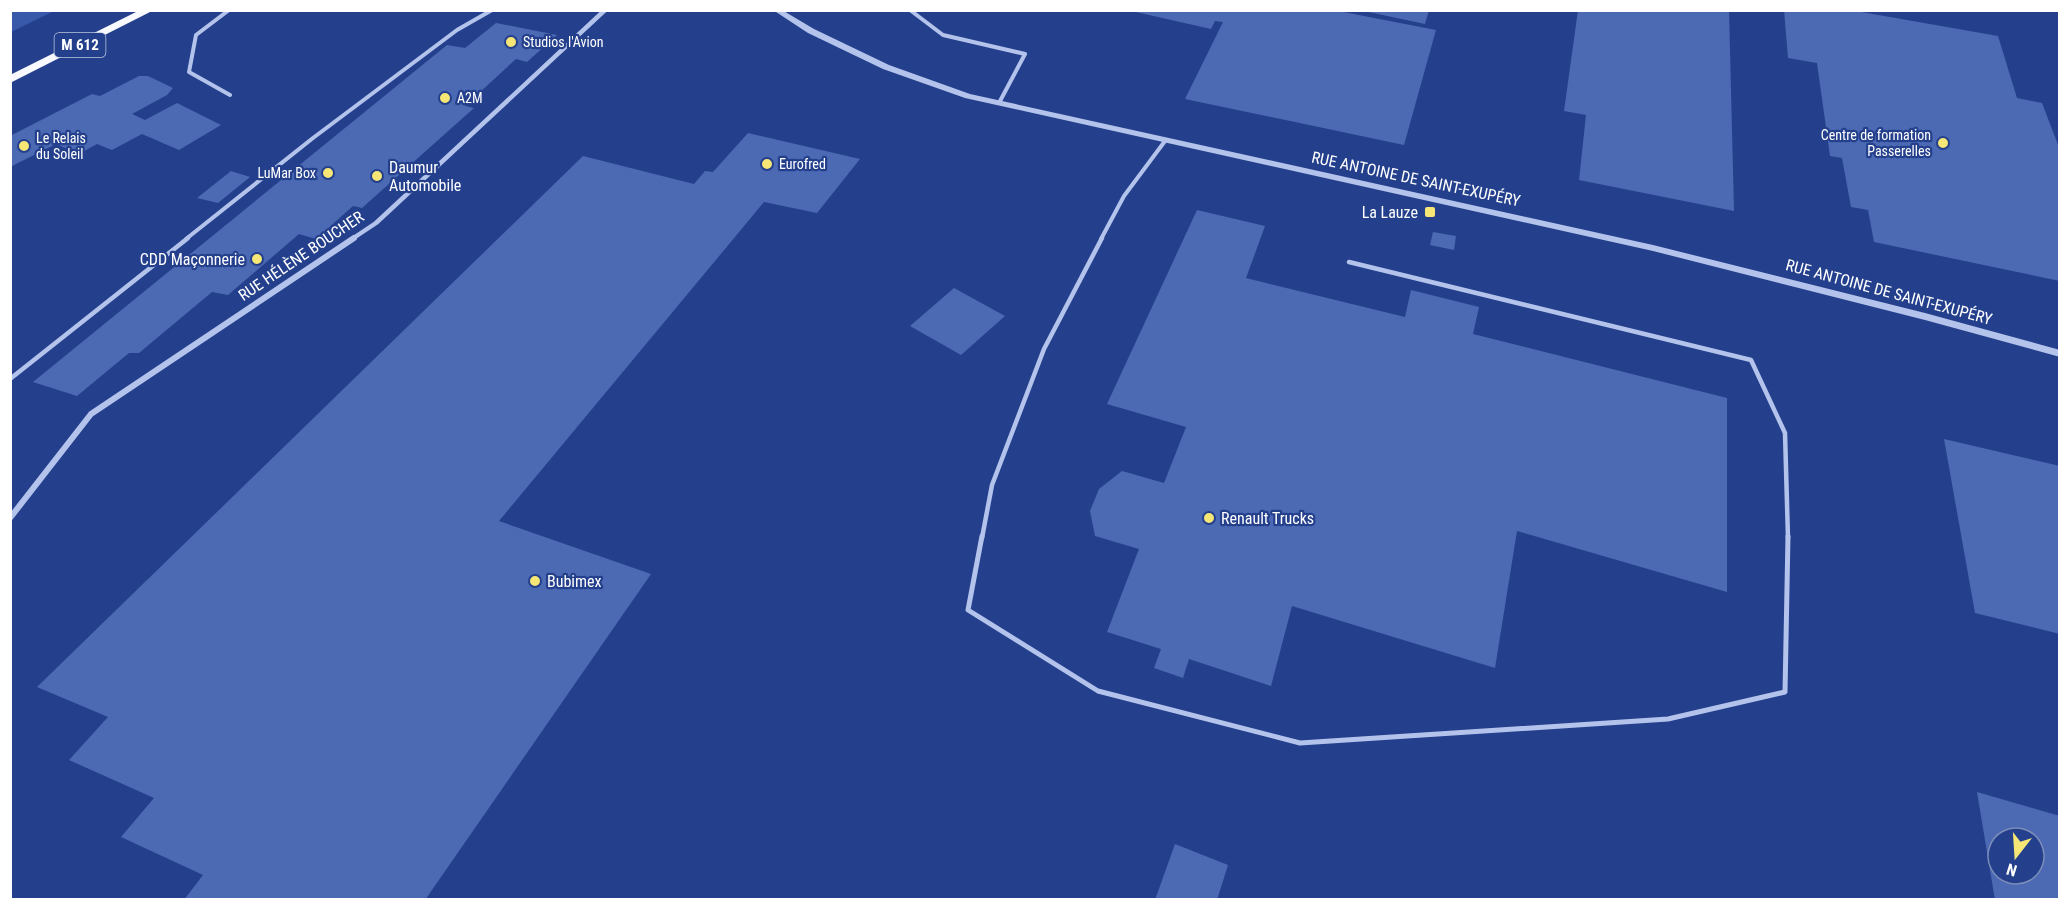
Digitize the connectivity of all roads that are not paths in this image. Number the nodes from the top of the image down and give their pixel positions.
1 (149, 10) edge
2 (229, 10) edge
3 (492, 10) edge
4 (605, 10) edge
5 (776, 10) edge
6 (910, 10) edge
7 (10, 81) edge
8 (230, 95) dead end
9 (999, 103) junction
10 (1165, 141) junction
11 (1349, 262) dead end
12 (2060, 354) edge
13 (10, 379) edge
14 (10, 518) edge

1 - 7 main road, M 612
2 - 8 lane
3 - 13 lane
4 - 14 street, RUE HÉLÈNE BOUCHER
5 - 9 street, RUE ANTOINE DE SAINT-EXUPÉRY
6 - 9 lane
9 - 10 street, RUE ANTOINE DE SAINT-EXUPÉRY
10 - 11 lane
10 - 12 street, RUE ANTOINE DE SAINT-EXUPÉRY

